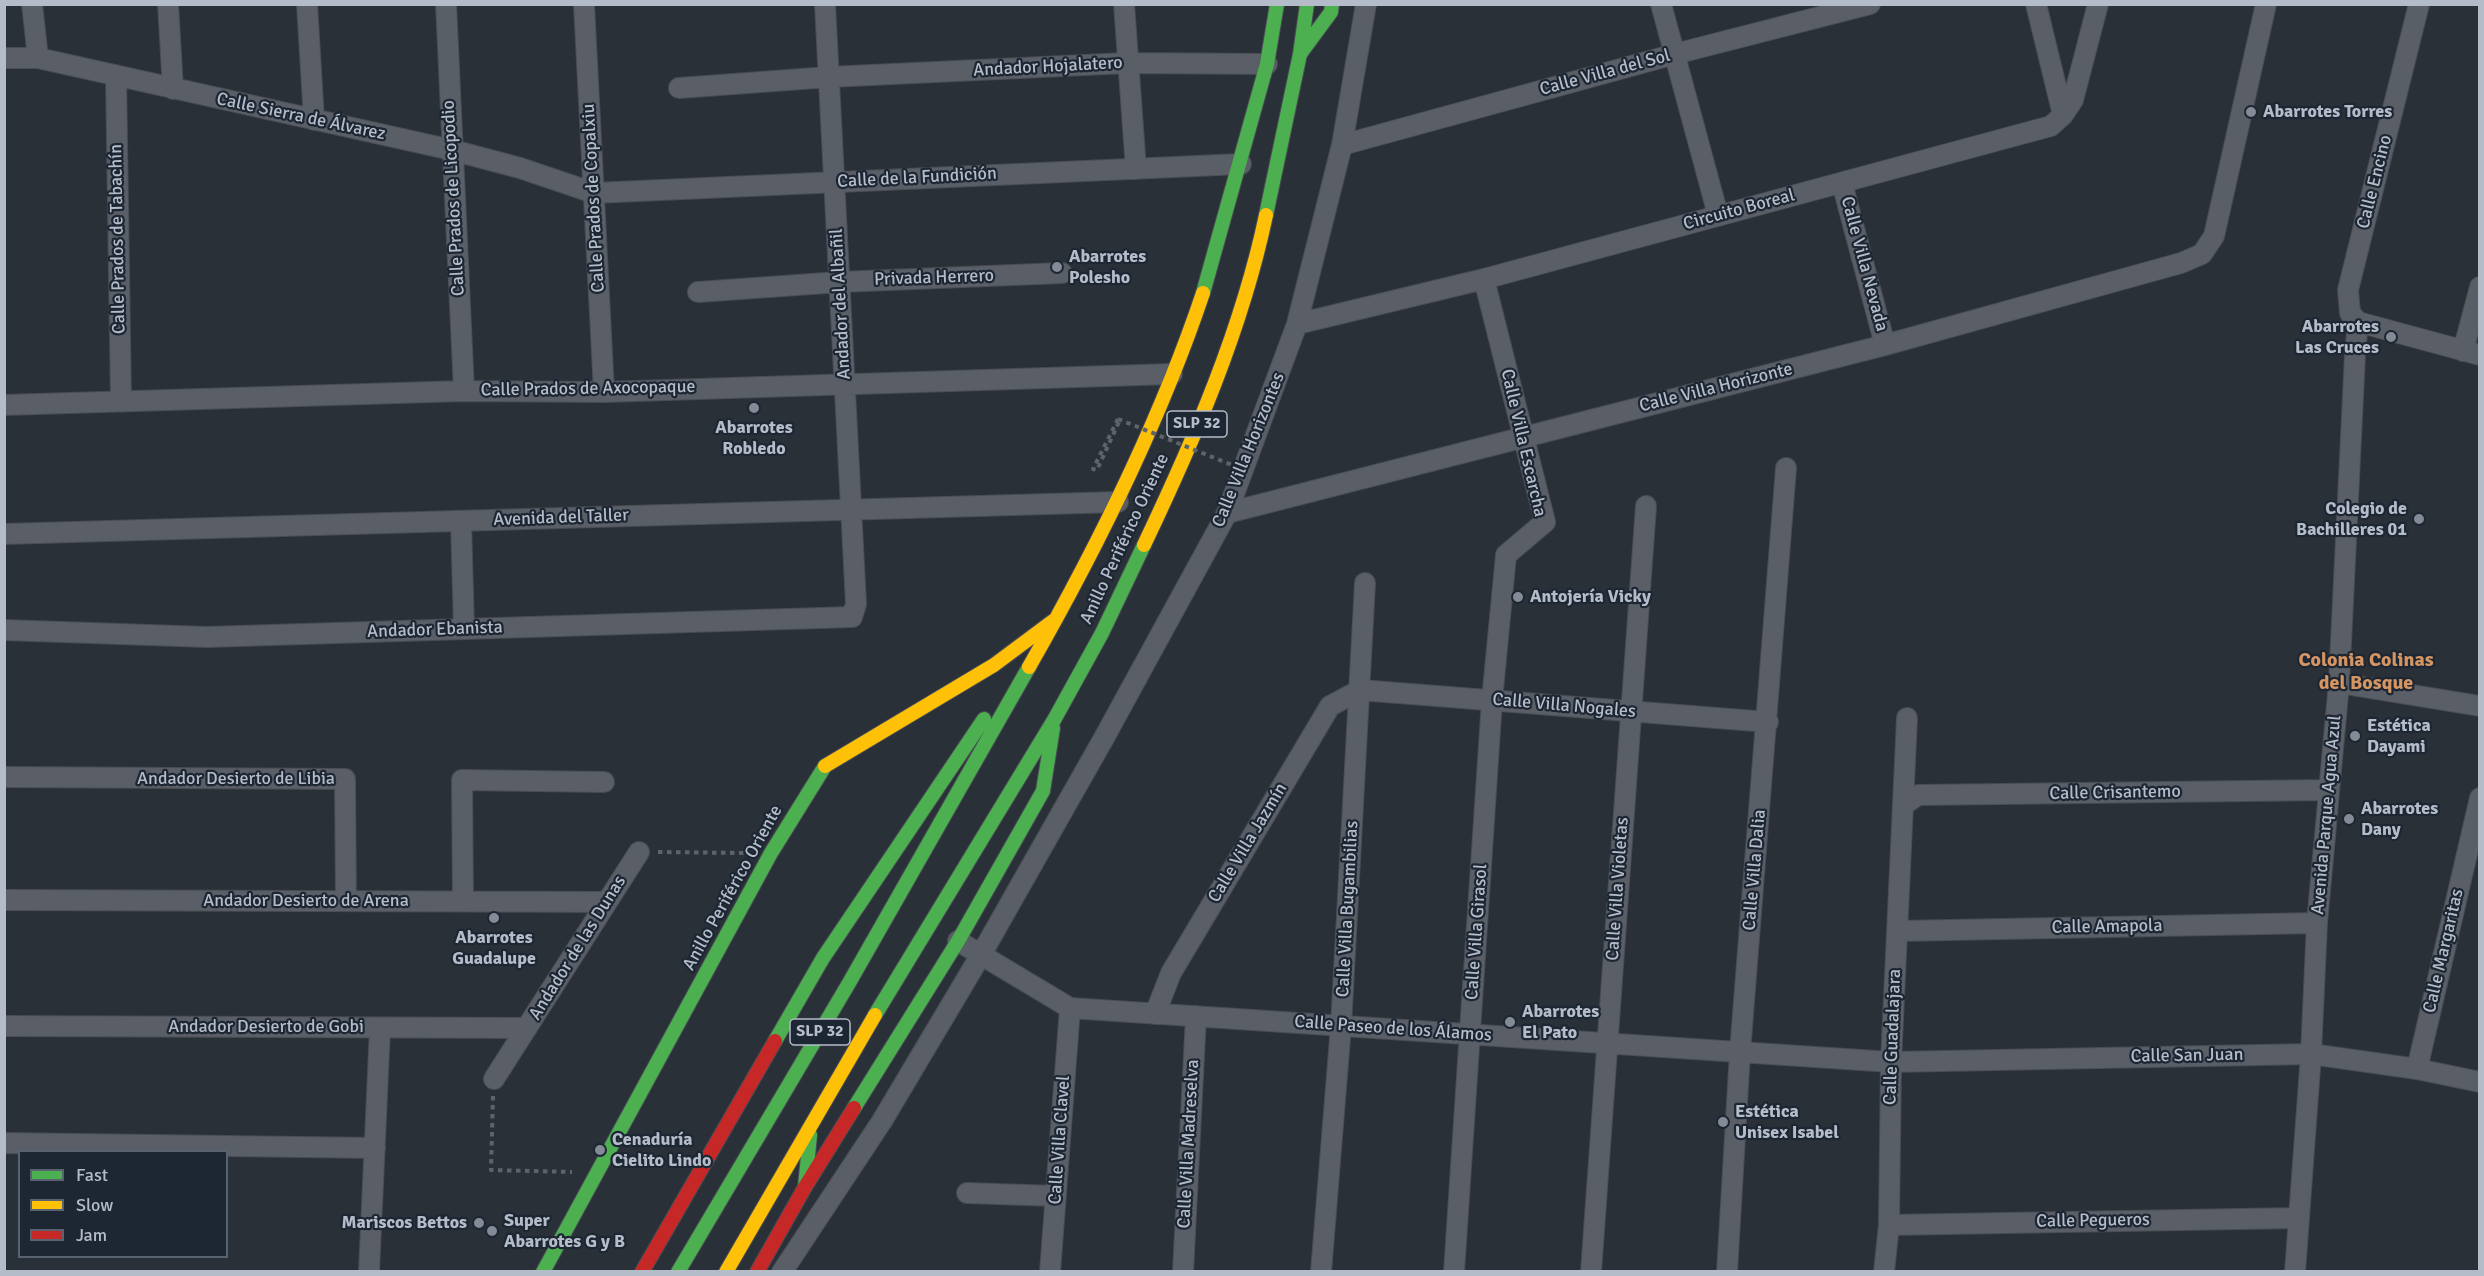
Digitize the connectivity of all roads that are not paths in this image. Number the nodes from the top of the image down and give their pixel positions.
1 (32, 4) edge
2 (168, 4) edge
3 (307, 4) edge
4 (446, 4) edge
5 (584, 4) edge
6 (825, 4) edge
7 (1124, 4) edge
8 (1262, 4) edge
9 (1276, 4) edge
10 (1332, 4) edge
11 (1366, 4) edge
12 (1661, 4) edge
13 (1870, 4) edge
14 (2036, 4) edge
15 (2098, 4) edge
16 (2266, 4) edge
17 (2420, 4) edge
18 (1307, 8) edge
19 (1300, 54) junction
20 (1675, 54) junction
21 (1269, 55) junction
22 (4, 58) edge
23 (38, 58) junction
24 (1127, 63) junction
25 (116, 76) junction
26 (829, 77) junction
27 (679, 88) dead end
28 (173, 89) junction
29 (2063, 115) junction
30 (314, 120) junction
31 (1342, 145) junction
32 (452, 150) junction
33 (1241, 164) junction
34 (1136, 169) junction
35 (834, 182) junction
36 (1842, 183) junction
37 (594, 193) junction
38 (1718, 215) junction
39 (1062, 273) dead end
40 (1484, 279) junction
41 (840, 282) junction
42 (2480, 287) edge
43 (698, 292) dead end
44 (2358, 322) junction
45 (1297, 324) junction
46 (1885, 345) junction
47 (2471, 353) edge
48 (1172, 374) junction
49 (845, 383) junction
50 (464, 391) junction
51 (604, 392) junction
52 (121, 401) junction
53 (4, 405) edge
54 (1523, 437) junction
55 (1786, 468) dead end
56 (1118, 502) junction
57 (1646, 506) dead end
58 (851, 509) junction
59 (1227, 513) junction
60 (461, 521) junction
61 (4, 534) edge
62 (1365, 583) dead end
63 (856, 603) joint
64 (1057, 618) junction
65 (464, 629) junction
66 (4, 630) edge
67 (2339, 683) junction
68 (1018, 684) junction
69 (1360, 690) junction
70 (1492, 700) junction
71 (2480, 706) edge
72 (1630, 711) junction
73 (1907, 718) dead end
74 (1054, 720) junction
75 (1768, 722) junction
76 (4, 777) edge
77 (604, 782) dead end
78 (2328, 790) junction
79 (2480, 798) edge
80 (1905, 804) junction
81 (639, 852) road end
82 (4, 900) edge
83 (346, 901) junction
84 (463, 901) junction
85 (607, 902) junction
86 (2317, 924) junction
87 (1898, 931) junction
88 (958, 941) junction
89 (982, 953) junction
90 (1070, 1008) junction
91 (1155, 1014) junction
92 (1196, 1016) junction
93 (4, 1026) edge
94 (1341, 1026) junction
95 (380, 1028) junction
96 (527, 1028) junction
97 (1470, 1034) junction
98 (1607, 1043) junction
99 (1740, 1052) junction
100 (2312, 1053) junction
101 (1891, 1062) junction
102 (2417, 1069) junction
103 (494, 1079) road end
104 (2480, 1082) edge
105 (811, 1125) junction
106 (4, 1143) edge
107 (375, 1148) junction
108 (805, 1187) junction
109 (967, 1193) dead end
110 (1056, 1196) junction
111 (2298, 1218) junction
112 (1888, 1225) junction
113 (369, 1272) edge
114 (543, 1272) edge
115 (642, 1272) edge
116 (678, 1272) edge
117 (726, 1272) edge
118 (757, 1272) edge
119 (782, 1272) edge
120 (1050, 1272) edge
121 (1183, 1272) edge
122 (1322, 1272) edge
123 (1454, 1272) edge
124 (1591, 1272) edge
125 (1727, 1272) edge
126 (1884, 1272) edge
127 (2295, 1272) edge

1 - 23 street
2 - 28 street
3 - 30 street
4 - 32 street, Calle Prados de Licopodio
5 - 37 street, Calle Prados de Copalxiu
6 - 26 street, Andador del Albañil
7 - 24 street
8 - 21 main road, Anillo Periférico Oriente
9 - 21 main road, Anillo Periférico Oriente / SLP 32
10 - 19 main road, Anillo Periférico Oriente
11 - 31 street, Calle Villa Horizontes
12 - 20 street
13 - 20 street, Calle Villa del Sol
14 - 29 street
15 - 29 street
16 - 46 street, Calle Villa Horizonte
17 - 44 street, Calle Encino
18 - 19 main road, Anillo Periférico Oriente / SLP 32
19 - 74 main road, Anillo Periférico Oriente / SLP 32
20 - 31 street, Calle Villa del Sol
20 - 38 street
21 - 24 street, Andador Hojalatero
21 - 33 main road, Anillo Periférico Oriente / SLP 32
22 - 23 street, Calle Sierra de Álvarez
23 - 25 street, Calle Sierra de Álvarez
24 - 26 street, Andador Hojalatero
24 - 34 street
25 - 28 street, Calle Sierra de Álvarez
25 - 52 street, Calle Prados de Tabachín
26 - 27 street, Andador Hojalatero
26 - 35 street, Andador del Albañil
28 - 30 street, Calle Sierra de Álvarez
29 - 36 street, Circuito Boreal
30 - 32 street, Calle Sierra de Álvarez
31 - 45 street, Calle Villa Horizontes
32 - 37 street, Calle Sierra de Álvarez
32 - 50 street, Calle Prados de Licopodio
33 - 34 street, Calle de la Fundición
33 - 48 main road, Anillo Periférico Oriente / SLP 32
34 - 35 street, Calle de la Fundición
35 - 37 street, Calle de la Fundición
35 - 41 street, Andador del Albañil
36 - 38 street, Circuito Boreal
36 - 46 street, Calle Villa Nevada
37 - 51 street, Calle Prados de Copalxiu
38 - 40 street, Circuito Boreal
39 - 41 street, Privada Herrero
40 - 45 street, Circuito Boreal
40 - 54 street, Calle Villa Escarcha
41 - 43 street, Privada Herrero
41 - 49 street, Andador del Albañil
42 - 47 street
44 - 47 street
44 - 67 street, Avenida Parque Agua Azul
45 - 59 street, Calle Villa Horizontes
46 - 54 street, Calle Villa Horizonte
48 - 49 street, Calle Prados de Axocopaque
48 - 56 main road, Anillo Periférico Oriente / SLP 32
49 - 51 street, Calle Prados de Axocopaque
49 - 58 street, Andador del Albañil
50 - 51 street, Calle Prados de Axocopaque
50 - 52 street, Calle Prados de Axocopaque
52 - 53 street, Calle Prados de Axocopaque
54 - 59 street, Calle Villa Horizonte
54 - 70 street, Calle Villa Escarcha
55 - 75 street, Calle Villa Dalia
56 - 58 street, Avenida del Taller
56 - 64 main road, Anillo Periférico Oriente / SLP 32
57 - 72 street, Calle Villa Violetas
58 - 60 street, Avenida del Taller
58 - 63 street, Andador del Albañil
59 - 89 street, Calle Villa Horizontes
60 - 61 street, Avenida del Taller
60 - 65 street
62 - 69 street, Calle Villa Bugambilias
63 - 65 street, Andador Ebanista
64 - 68 main road, Anillo Periférico Oriente / SLP 32
64 - 114 main road, Anillo Periférico Oriente
65 - 66 street, Andador Ebanista
67 - 71 street
67 - 78 street, Avenida Parque Agua Azul
68 - 115 main road, Anillo Periférico Oriente
68 - 116 main road, Anillo Periférico Oriente / SLP 32
69 - 70 street, Calle Villa Nogales
69 - 91 street, Calle Villa Jazmín
69 - 94 street, Calle Villa Bugambilias
70 - 72 street, Calle Villa Nogales
70 - 97 street, Calle Villa Girasol
72 - 75 street, Calle Villa Nogales
72 - 98 street, Calle Villa Violetas
73 - 80 street, Calle Guadalajara
74 - 88 main road, Anillo Periférico Oriente
74 - 105 main road, Anillo Periférico Oriente / SLP 32
75 - 99 street, Calle Villa Dalia
76 - 83 street, Andador Desierto de Libia
77 - 84 street
78 - 80 street, Calle Crisantemo
78 - 86 street, Avenida Parque Agua Azul
79 - 102 street, Calle Margaritas
80 - 87 street, Calle Guadalajara
81 - 85 street, Andador de las Dunas
82 - 83 street, Andador Desierto de Arena
83 - 84 street, Andador Desierto de Arena
84 - 85 street, Andador Desierto de Arena
85 - 96 street, Andador de las Dunas
86 - 87 street, Calle Amapola
86 - 100 street, Avenida Parque Agua Azul
87 - 101 street, Calle Guadalajara
88 - 89 street, Calle Paseo de los Álamos
88 - 108 main road, Anillo Periférico Oriente
89 - 90 street, Calle Paseo de los Álamos
89 - 119 street, Calle Villa Horizontes
90 - 91 street, Calle Paseo de los Álamos
90 - 110 street, Calle Villa Clavel
91 - 92 street, Calle Paseo de los Álamos
92 - 94 street, Calle Paseo de los Álamos
92 - 121 street, Calle Villa Madreselva
93 - 95 street, Andador Desierto de Gobi
94 - 97 street, Calle Paseo de los Álamos
94 - 122 street, Calle Villa Bugambilias
95 - 96 street, Andador Desierto de Gobi
95 - 107 street
96 - 103 street, Andador de las Dunas
97 - 98 street, Calle Paseo de los Álamos
97 - 123 street, Calle Villa Girasol
98 - 99 street, Calle Paseo de los Álamos
98 - 124 street, Calle Villa Violetas
99 - 101 street, Calle Paseo de los Álamos
99 - 125 street, Calle Villa Dalia
100 - 101 street, Calle San Juan
100 - 102 street, Calle San Juan
100 - 111 street, Avenida Parque Agua Azul
101 - 112 street, Calle Guadalajara
102 - 104 street, Calle San Juan
105 - 108 main road
105 - 117 main road, Anillo Periférico Oriente / SLP 32
106 - 107 street
107 - 113 street
108 - 118 main road, Anillo Periférico Oriente
109 - 110 street
110 - 120 street, Calle Villa Clavel
111 - 112 street, Calle Pegueros
111 - 127 street, Avenida Parque Agua Azul
112 - 126 street, Calle Guadalajara

